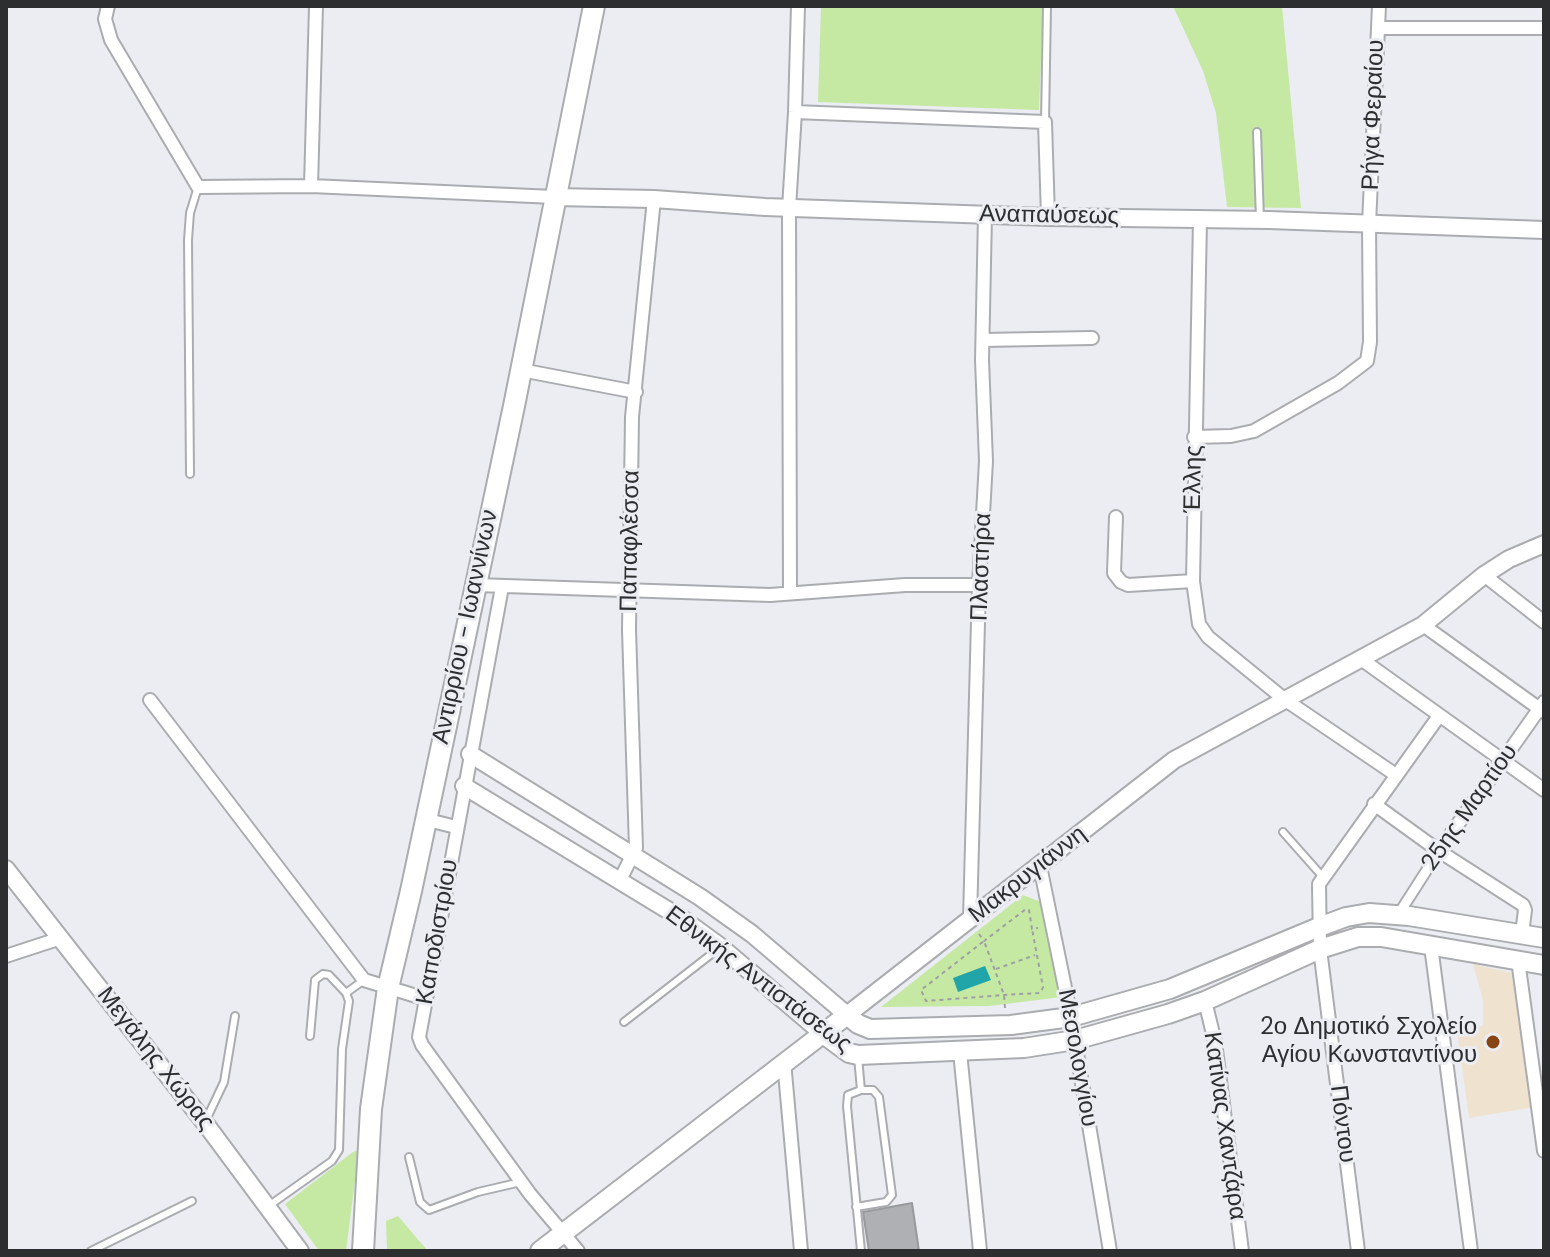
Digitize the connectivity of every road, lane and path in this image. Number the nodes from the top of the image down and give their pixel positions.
1 (108, 6) edge
2 (316, 6) edge
3 (594, 6) edge
4 (798, 6) edge
5 (1047, 6) edge
6 (1379, 6) edge
7 (1378, 28) junction
8 (1544, 28) edge
9 (795, 112) junction
10 (1045, 122) junction
11 (1257, 132) dead end
12 (311, 186) junction
13 (198, 187) junction
14 (554, 197) junction
15 (654, 199) junction
16 (789, 208) junction
17 (985, 215) junction
18 (1048, 217) junction
19 (1200, 220) junction
20 (1260, 220) junction
21 (1369, 224) junction
22 (1544, 230) edge
23 (1092, 338) dead end
24 (983, 340) junction
25 (521, 370) junction
26 (636, 392) junction
27 (1194, 437) junction
28 (190, 474) dead end
29 (1116, 517) dead end
30 (1544, 544) edge
31 (1484, 575) junction
32 (1193, 581) junction
33 (476, 585) junction
34 (979, 585) junction
35 (502, 587) junction
36 (630, 591) junction
37 (790, 593) junction
38 (1544, 622) edge
39 (1423, 625) junction
40 (1361, 659) junction
41 (1284, 699) junction
42 (150, 700) dead end
43 (1542, 708) edge
44 (1439, 716) junction
45 (470, 754) junction
46 (1503, 761) junction
47 (1396, 775) junction
48 (464, 786) junction
49 (1544, 790) edge
50 (1374, 804) junction
51 (424, 819) junction
52 (456, 827) junction
53 (1283, 832) dead end
54 (1439, 851) junction
55 (634, 855) junction
56 (1040, 866) junction
57 (6, 869) edge
58 (1322, 876) junction
59 (620, 880) junction
60 (1398, 915) junction
61 (970, 919) junction
62 (1052, 926) junction
63 (1319, 927) junction
64 (1032, 929) junction
65 (1522, 934) junction
66 (61, 938) junction
67 (1544, 938) edge
68 (984, 941) junction
69 (1431, 946) junction
70 (721, 947) junction
71 (1320, 949) junction
72 (1037, 954) junction
73 (6, 956) edge
74 (1518, 960) junction
75 (1544, 965) edge
76 (995, 970) junction
77 (364, 980) junction
78 (388, 988) junction
79 (346, 993) junction
80 (1004, 995) junction
81 (426, 999) junction
82 (1205, 1001) junction
83 (847, 1015) junction
84 (235, 1016) dead end
85 (1071, 1017) junction
86 (624, 1022) dead end
87 (822, 1033) junction
88 (310, 1036) dead end
89 (1075, 1040) junction
90 (960, 1052) junction
91 (858, 1055) junction
92 (784, 1061) junction
93 (861, 1090) junction
94 (205, 1123) junction
95 (1544, 1151) edge
96 (409, 1157) dead end
97 (521, 1182) junction
98 (192, 1201) dead end
99 (267, 1207) junction
100 (856, 1207) junction
101 (563, 1233) junction
102 (91, 1251) edge
103 (300, 1251) edge
104 (363, 1251) edge
105 (540, 1251) edge
106 (578, 1251) edge
107 (801, 1251) edge
108 (861, 1251) edge
109 (980, 1251) edge
110 (1110, 1251) edge
111 (1242, 1251) edge
112 (1358, 1251) edge
113 (1471, 1251) edge

1 - 13 street
2 - 12 street
3 - 14 main road, Αντιρρίου - Ιωαννίνων
4 - 9 street
5 - 10 lane
6 - 7 street, Ρήγα Φεραίου
7 - 8 street
7 - 21 street, Ρήγα Φεραίου
9 - 10 street
9 - 16 street
10 - 18 street
11 - 20 lane
12 - 13 street
12 - 14 street
13 - 28 lane
14 - 15 street, Αναπαύσεως
14 - 25 main road, Αντιρρίου - Ιωαννίνων
15 - 16 street, Αναπαύσεως
15 - 26 street, Παπαφλέσσα
16 - 17 street, Αναπαύσεως
16 - 37 street
17 - 18 street, Αναπαύσεως
17 - 24 street, Πλαστήρα
18 - 19 street, Αναπαύσεως
19 - 20 street, Αναπαύσεως
19 - 27 street, Έλλης
20 - 21 street, Αναπαύσεως
21 - 22 street, Αναπαύσεως
21 - 27 street, Ρήγα Φεραίου
23 - 24 street
24 - 34 street, Πλαστήρα
25 - 26 street
25 - 33 main road, Αντιρρίου - Ιωαννίνων
26 - 36 street, Παπαφλέσσα
27 - 32 street, Έλλης
29 - 32 street
30 - 31 street, Μακρυγιάννη
31 - 38 street
31 - 39 street, Μακρυγιάννη
32 - 41 street, Έλλης
33 - 35 street
33 - 51 main road, Αντιρρίου - Ιωαννίνων
34 - 37 street
34 - 61 street, Πλαστήρα
35 - 36 street
35 - 45 street, Καποδιστρίου
36 - 37 street
36 - 55 street, Παπαφλέσσα
39 - 40 street, Μακρυγιάννη
39 - 43 street
40 - 41 street, Μακρυγιάννη
40 - 44 street
41 - 47 street, Έλλης
41 - 56 street, Μακρυγιάννη
42 - 77 street
43 - 46 street, 25ης Μαρτίου
44 - 46 street
44 - 47 street
45 - 48 street, Καποδιστρίου
45 - 55 street, Εθνικής Αντιστάσεως
46 - 49 street
46 - 54 street, 25ης Μαρτίου
47 - 50 street
48 - 52 street, Καποδιστρίου
48 - 59 street, Εθνικής Αντιστάσεως
50 - 54 street
50 - 58 street
51 - 52 street
51 - 78 main road, Αντιρρίου - Ιωαννίνων
52 - 81 street, Καποδιστρίου
53 - 58 lane
54 - 60 street, 25ης Μαρτίου
54 - 65 street
55 - 59 street, Παπαφλέσσα
55 - 83 street, Εθνικής Αντιστάσεως
56 - 61 street, Μακρυγιάννη
56 - 62 street, Μεσολογγίου
57 - 66 street, Μεγάλης Χώρας
58 - 63 street, Πόντου
59 - 70 street, Εθνικής Αντιστάσεως
60 - 63 main road, Εθνικής Αντιστάσεως
60 - 65 main road, Εθνικής Αντιστάσεως
61 - 68 path
61 - 83 street, Μακρυγιάννη
62 - 64 path
62 - 85 street, Μεσολογγίου
63 - 71 street, Πόντου
63 - 85 main road, Εθνικής Αντιστάσεως
64 - 68 path
64 - 72 path
65 - 67 main road, Εθνικής Αντιστάσεως
66 - 73 street
66 - 94 street, Μεγάλης Χώρας
68 - 76 path
68 - 80 path
69 - 71 main road, Εθνικής Αντιστάσεως
69 - 74 main road, Εθνικής Αντιστάσεως
69 - 113 street
70 - 86 lane
70 - 87 street, Εθνικής Αντιστάσεως
71 - 82 main road, Εθνικής Αντιστάσεως
71 - 112 street, Πόντου
72 - 76 path
72 - 80 path
74 - 75 main road, Εθνικής Αντιστάσεως
74 - 95 street
76 - 80 path
77 - 78 street
77 - 79 lane
78 - 81 street
78 - 104 main road, Αντιρρίου - Ιωαννίνων
79 - 88 lane
79 - 99 lane
81 - 97 street, Καποδιστρίου
82 - 89 main road, Εθνικής Αντιστάσεως
82 - 111 street, Κατίνας Χαντζάρα
83 - 85 main road, Εθνικής Αντιστάσεως
83 - 87 main road, Μακρυγιάννη
84 - 94 lane
85 - 89 street, Μεσολογγίου
87 - 91 main road, Εθνικής Αντιστάσεως
87 - 92 main road, Μακρυγιάννη
89 - 90 main road, Εθνικής Αντιστάσεως
89 - 110 street, Μεσολογγίου
90 - 91 main road, Εθνικής Αντιστάσεως
90 - 109 street
91 - 93 lane
92 - 101 main road, Μακρυγιάννη
92 - 107 street
93 - 100 lane
93 - 100 lane
94 - 99 street, Μεγάλης Χώρας
96 - 97 lane
97 - 101 street, Καποδιστρίου
98 - 102 lane
99 - 103 street, Μεγάλης Χώρας
100 - 108 lane
101 - 105 main road, Μακρυγιάννη
101 - 106 street, Καποδιστρίου

